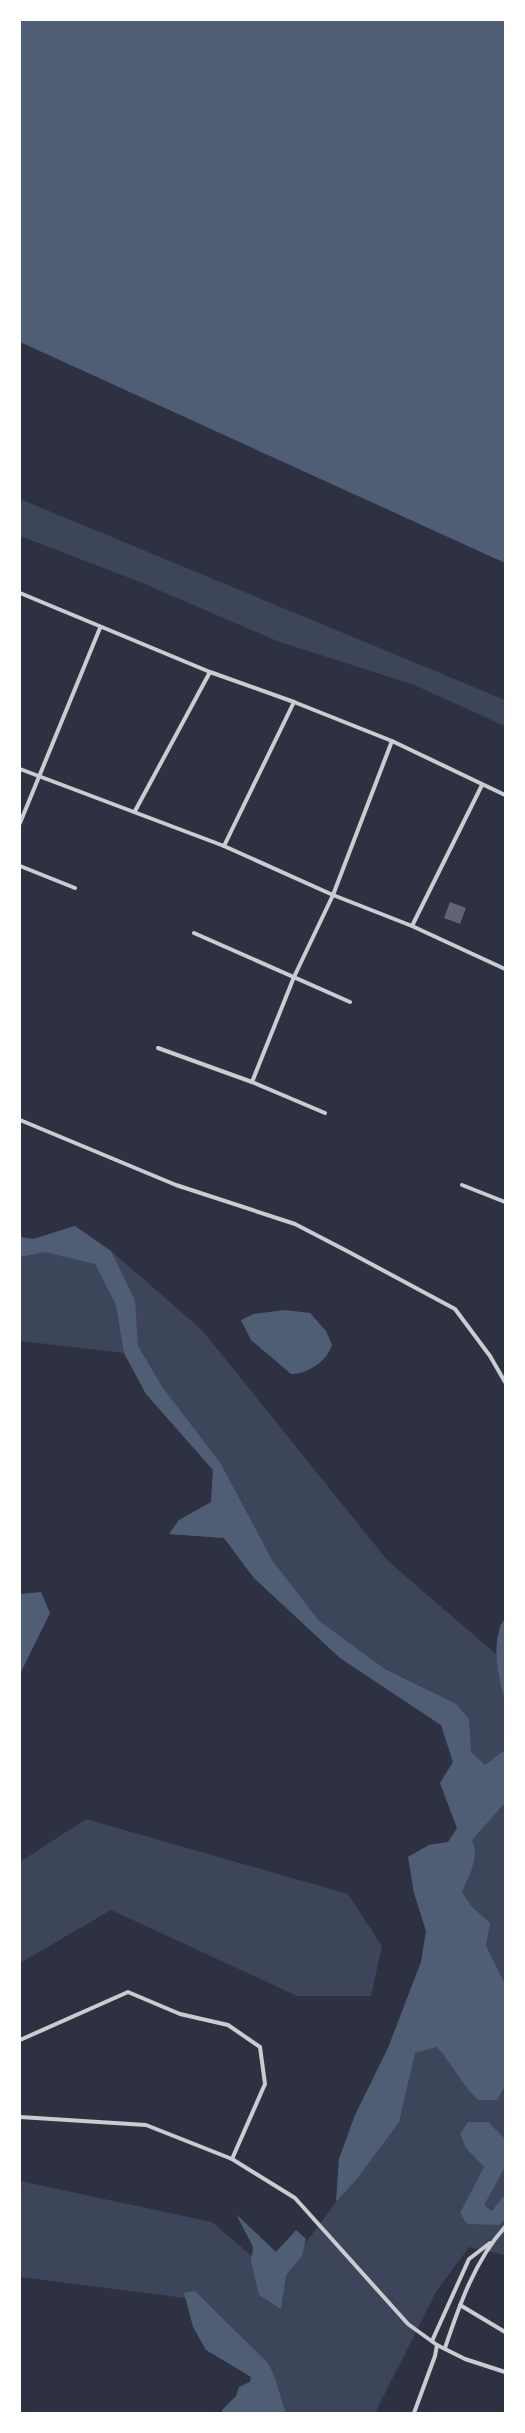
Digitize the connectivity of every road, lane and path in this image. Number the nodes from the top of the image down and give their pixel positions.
1 (20, 593) edge
2 (100, 628) junction
3 (210, 672) junction
4 (294, 702) junction
5 (392, 741) junction
6 (20, 769) edge
7 (38, 777) junction
8 (482, 785) junction
9 (505, 795) edge
10 (135, 811) junction
11 (20, 823) edge
12 (224, 846) junction
13 (20, 866) edge
14 (75, 888) dead end
15 (333, 895) junction
16 (412, 926) junction
17 (194, 933) dead end
18 (505, 969) edge
19 (294, 978) junction
20 (350, 1002) dead end
21 (158, 1048) dead end
22 (252, 1082) junction
23 (325, 1113) dead end
24 (20, 1120) edge
25 (462, 1185) dead end
26 (505, 1202) edge
27 (505, 1382) edge
28 (20, 2040) edge
29 (20, 2117) edge
30 (232, 2159) junction
31 (505, 2227) edge
32 (490, 2243) junction
33 (460, 2305) junction
34 (505, 2332) edge
35 (432, 2341) junction
36 (437, 2345) junction
37 (445, 2348) junction
38 (505, 2372) edge
39 (414, 2413) edge

1 - 2 street
2 - 3 street
2 - 7 street
3 - 4 street
3 - 10 street
4 - 5 street
4 - 12 street
5 - 8 street
5 - 15 street
6 - 7 street
7 - 10 street
7 - 11 street
8 - 9 street
8 - 16 street
10 - 12 street
12 - 15 street
13 - 14 street
15 - 16 street
15 - 19 street
16 - 18 street
17 - 19 street
19 - 20 street
19 - 22 street
21 - 22 street
22 - 23 street
24 - 27 street
25 - 26 street
28 - 30 street
29 - 30 street
30 - 35 street
31 - 32 street
32 - 33 street
32 - 35 street
33 - 34 street
33 - 37 street
35 - 36 street
36 - 37 street
36 - 39 street
37 - 38 street

